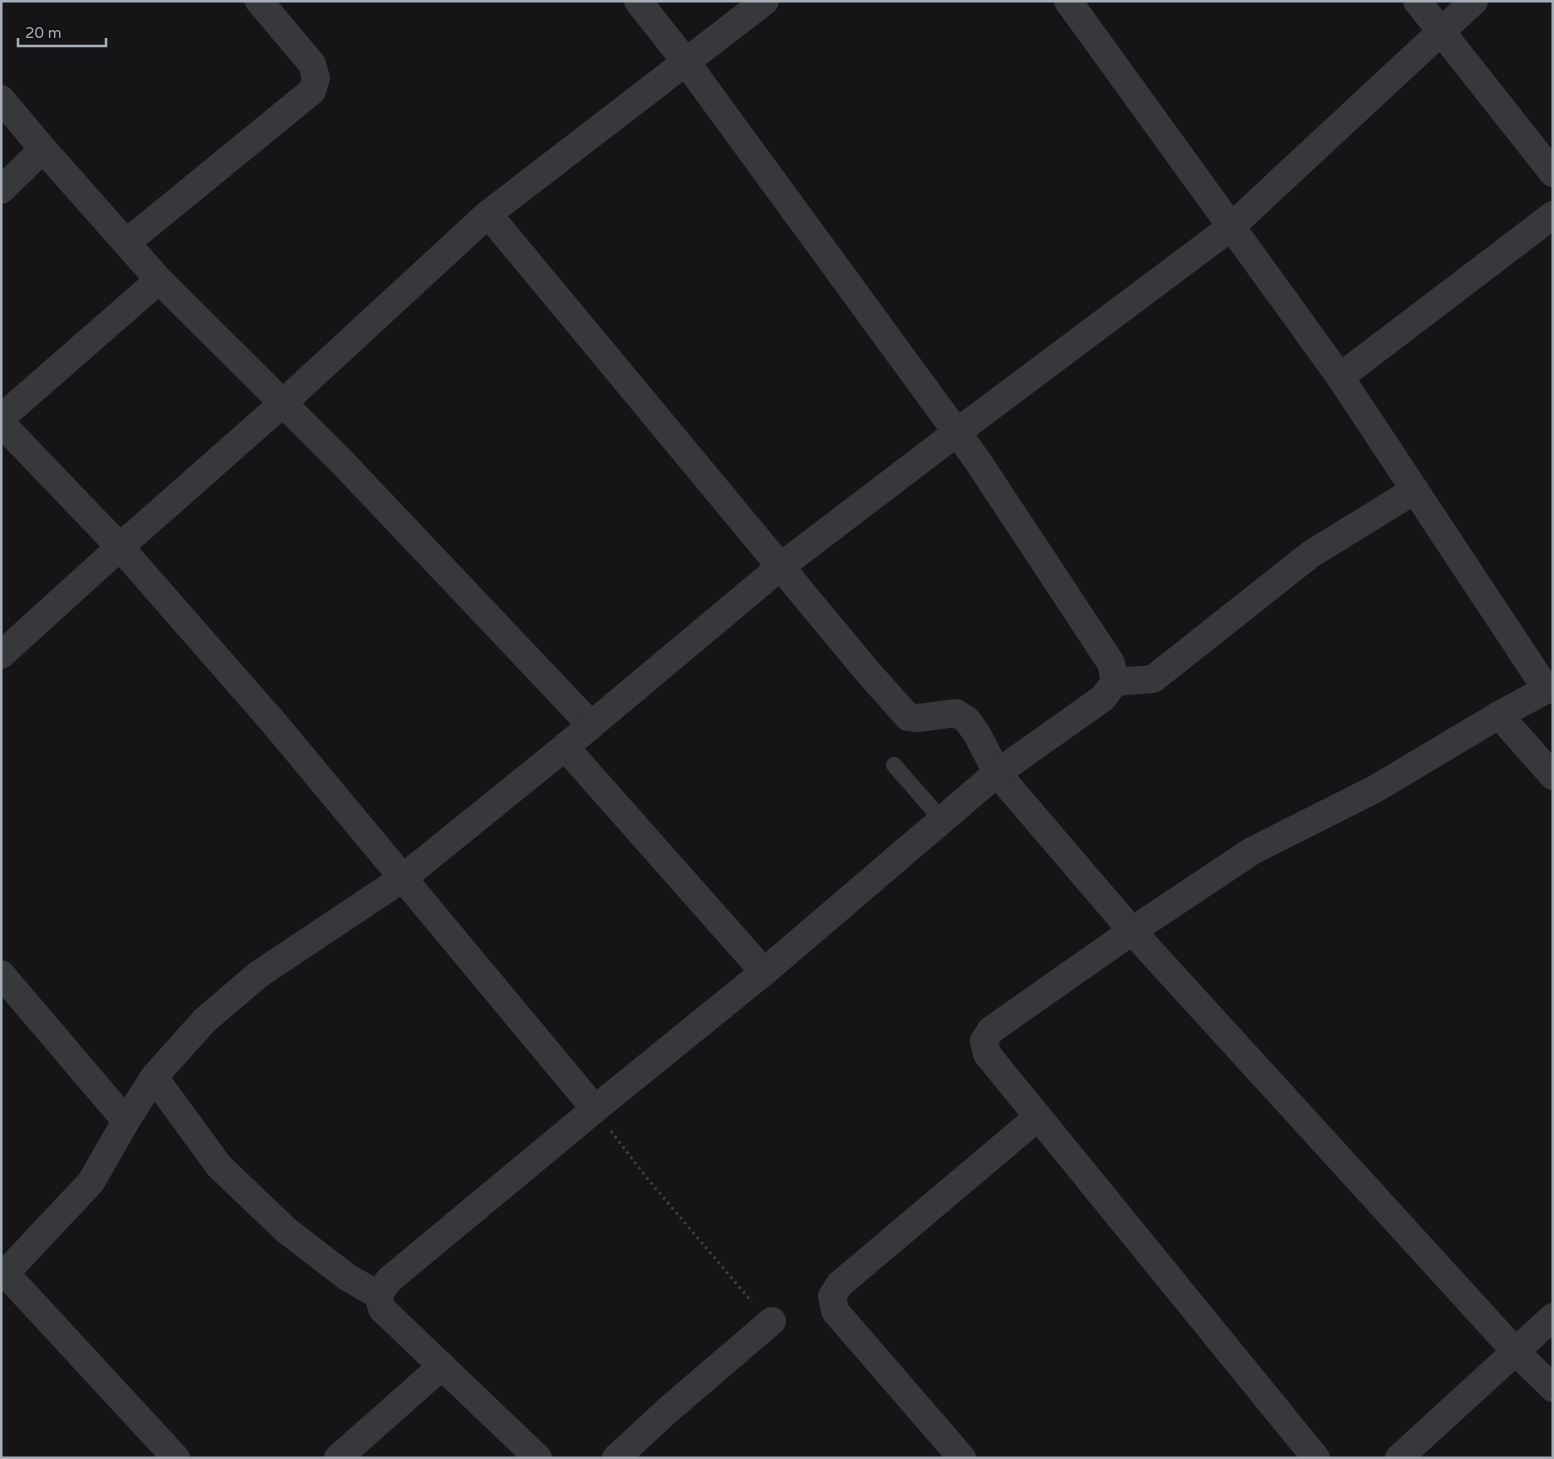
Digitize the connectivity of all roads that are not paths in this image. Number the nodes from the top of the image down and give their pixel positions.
1 (259, 1) edge
2 (638, 1) edge
3 (765, 1) edge
4 (1068, 1) edge
5 (1417, 1) edge
6 (1474, 1) edge
7 (1442, 32) junction
8 (686, 62) junction
9 (1, 99) edge
10 (43, 149) junction
11 (1553, 173) edge
12 (1, 190) edge
13 (488, 214) junction
14 (1552, 217) edge
15 (1231, 227) junction
16 (126, 243) junction
17 (159, 280) junction
18 (1340, 377) junction
19 (283, 404) junction
20 (1, 418) edge
21 (1, 423) edge
22 (956, 432) junction
23 (1415, 490) junction
24 (120, 547) junction
25 (780, 567) junction
26 (1, 655) edge
27 (1115, 682) junction
28 (1550, 688) edge
29 (1500, 715) junction
30 (591, 724) junction
31 (565, 747) junction
32 (894, 765) dead end
33 (997, 773) junction
34 (1553, 776) edge
35 (942, 820) junction
36 (403, 878) junction
37 (1132, 931) junction
38 (764, 972) junction
39 (1, 974) edge
40 (154, 1077) junction
41 (594, 1109) junction
42 (1038, 1117) junction
43 (126, 1121) junction
44 (3, 1275) edge
45 (378, 1295) junction
46 (1553, 1318) edge
47 (772, 1320) road end
48 (1516, 1352) junction
49 (442, 1366) junction
50 (1553, 1388) edge
51 (176, 1458) edge
52 (338, 1458) edge
53 (538, 1458) edge
54 (616, 1458) edge
55 (962, 1458) edge
56 (1316, 1458) edge
57 (1399, 1458) edge

1 - 16 street
2 - 8 street
3 - 8 street
4 - 15 street
5 - 7 street
6 - 7 street
7 - 11 street
7 - 15 street
8 - 13 street
8 - 22 street
9 - 10 street
10 - 12 street
10 - 16 street
13 - 19 street
13 - 25 street
14 - 18 street
15 - 18 street
15 - 22 street
16 - 17 street
17 - 19 street
17 - 20 street
18 - 23 street
19 - 24 street
19 - 30 street
21 - 24 street
22 - 25 street
22 - 27 street
23 - 27 street
23 - 28 street
24 - 26 street
24 - 36 street
25 - 30 street
25 - 33 street
27 - 33 street
28 - 29 street
29 - 34 street
29 - 37 street
30 - 31 street
31 - 36 street
31 - 38 street
32 - 35 lane
33 - 35 street
33 - 37 street
35 - 38 street
36 - 40 street
36 - 41 street
37 - 42 street
37 - 48 street
38 - 41 street
39 - 43 street
40 - 43 street
40 - 45 street
41 - 45 street
42 - 55 street
42 - 56 street
43 - 44 street
44 - 51 street
45 - 49 street
46 - 48 street
47 - 54 street
48 - 50 street
48 - 57 street
49 - 52 street
49 - 53 street

